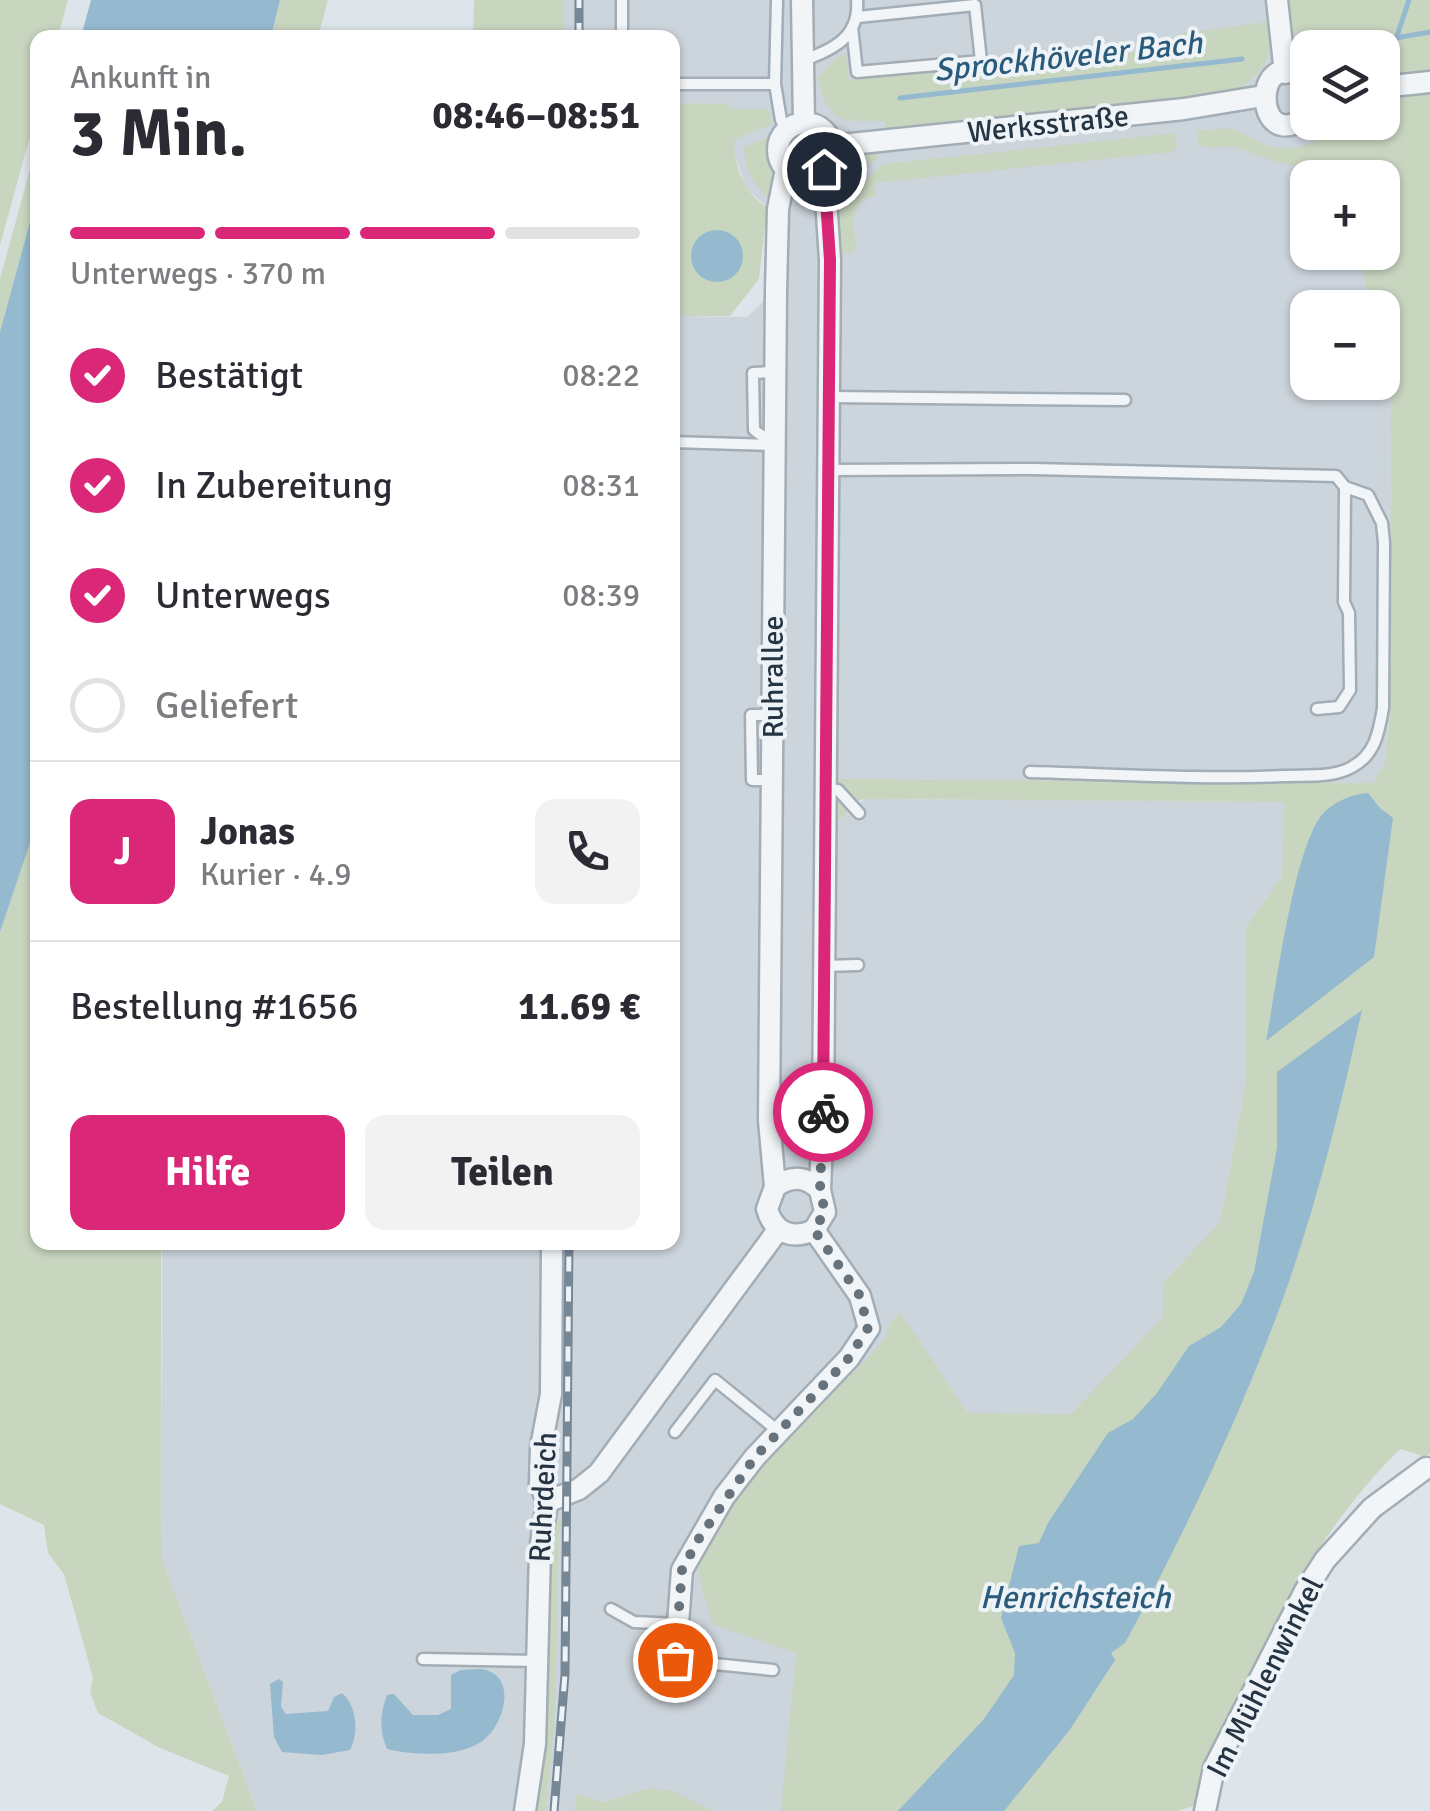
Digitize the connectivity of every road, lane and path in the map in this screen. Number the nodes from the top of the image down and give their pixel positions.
1 (622, 0) edge
2 (777, 0) edge
3 (802, 0) edge
4 (857, 0) edge
5 (1277, 0) edge
6 (855, 22) junction
7 (622, 30) edge
8 (802, 62) junction
9 (1286, 73) junction
10 (1290, 73) edge
11 (1430, 82) edge
12 (680, 84) edge
13 (775, 84) junction
14 (1400, 84) edge
15 (1263, 96) junction
16 (1290, 122) edge
17 (795, 127) junction
18 (832, 146) junction
19 (786, 169) junction
20 (824, 169) junction
21 (829, 397) junction
22 (1125, 400) dead end
23 (680, 442) edge
24 (776, 445) junction
25 (828, 470) junction
26 (1344, 487) junction
27 (1317, 709) dead end
28 (1030, 772) dead end
29 (825, 790) junction
30 (859, 812) dead end
31 (824, 966) junction
32 (858, 966) dead end
33 (775, 1187) junction
34 (820, 1190) junction
35 (778, 1230) junction
36 (814, 1230) junction
37 (552, 1250) edge
38 (778, 1431) junction
39 (675, 1432) dead end
40 (1426, 1468) dead end
41 (548, 1502) junction
42 (611, 1609) dead end
43 (678, 1624) junction
44 (423, 1659) dead end
45 (538, 1660) junction
46 (773, 1670) dead end
47 (525, 1811) edge
48 (1205, 1811) edge

1 - 7 lane
2 - 13 lane
3 - 8 street, Ruhrallee
4 - 6 lane
5 - 9 street
6 - 6 lane
6 - 8 lane
8 - 17 street, Ruhrallee
9 - 10 street
9 - 15 street
11 - 14 street
12 - 13 lane
13 - 17 lane
15 - 16 street
15 - 18 street, Werksstraße
17 - 18 street
17 - 19 street, Ruhrallee
18 - 20 street, Ruhrallee
19 - 20 street
19 - 24 street, Ruhrallee
20 - 21 street, Ruhrallee
21 - 22 lane
21 - 25 street, Ruhrallee
23 - 24 lane
24 - 33 street, Ruhrallee
25 - 26 lane
25 - 29 street, Ruhrallee
26 - 27 lane
26 - 28 lane
29 - 30 lane
29 - 31 street, Ruhrallee
31 - 32 lane
31 - 34 street, Ruhrallee
33 - 34 street
33 - 35 street, Ruhrallee
34 - 36 street, Ruhrallee
35 - 36 street
35 - 41 street
36 - 38 street
37 - 41 street, Ruhrdeich
38 - 39 lane
38 - 43 street
40 - 48 street, Im Mühlenwinkel
41 - 45 street, Ruhrdeich
42 - 43 lane
43 - 46 lane
44 - 45 lane
45 - 47 street, Ruhrdeich

